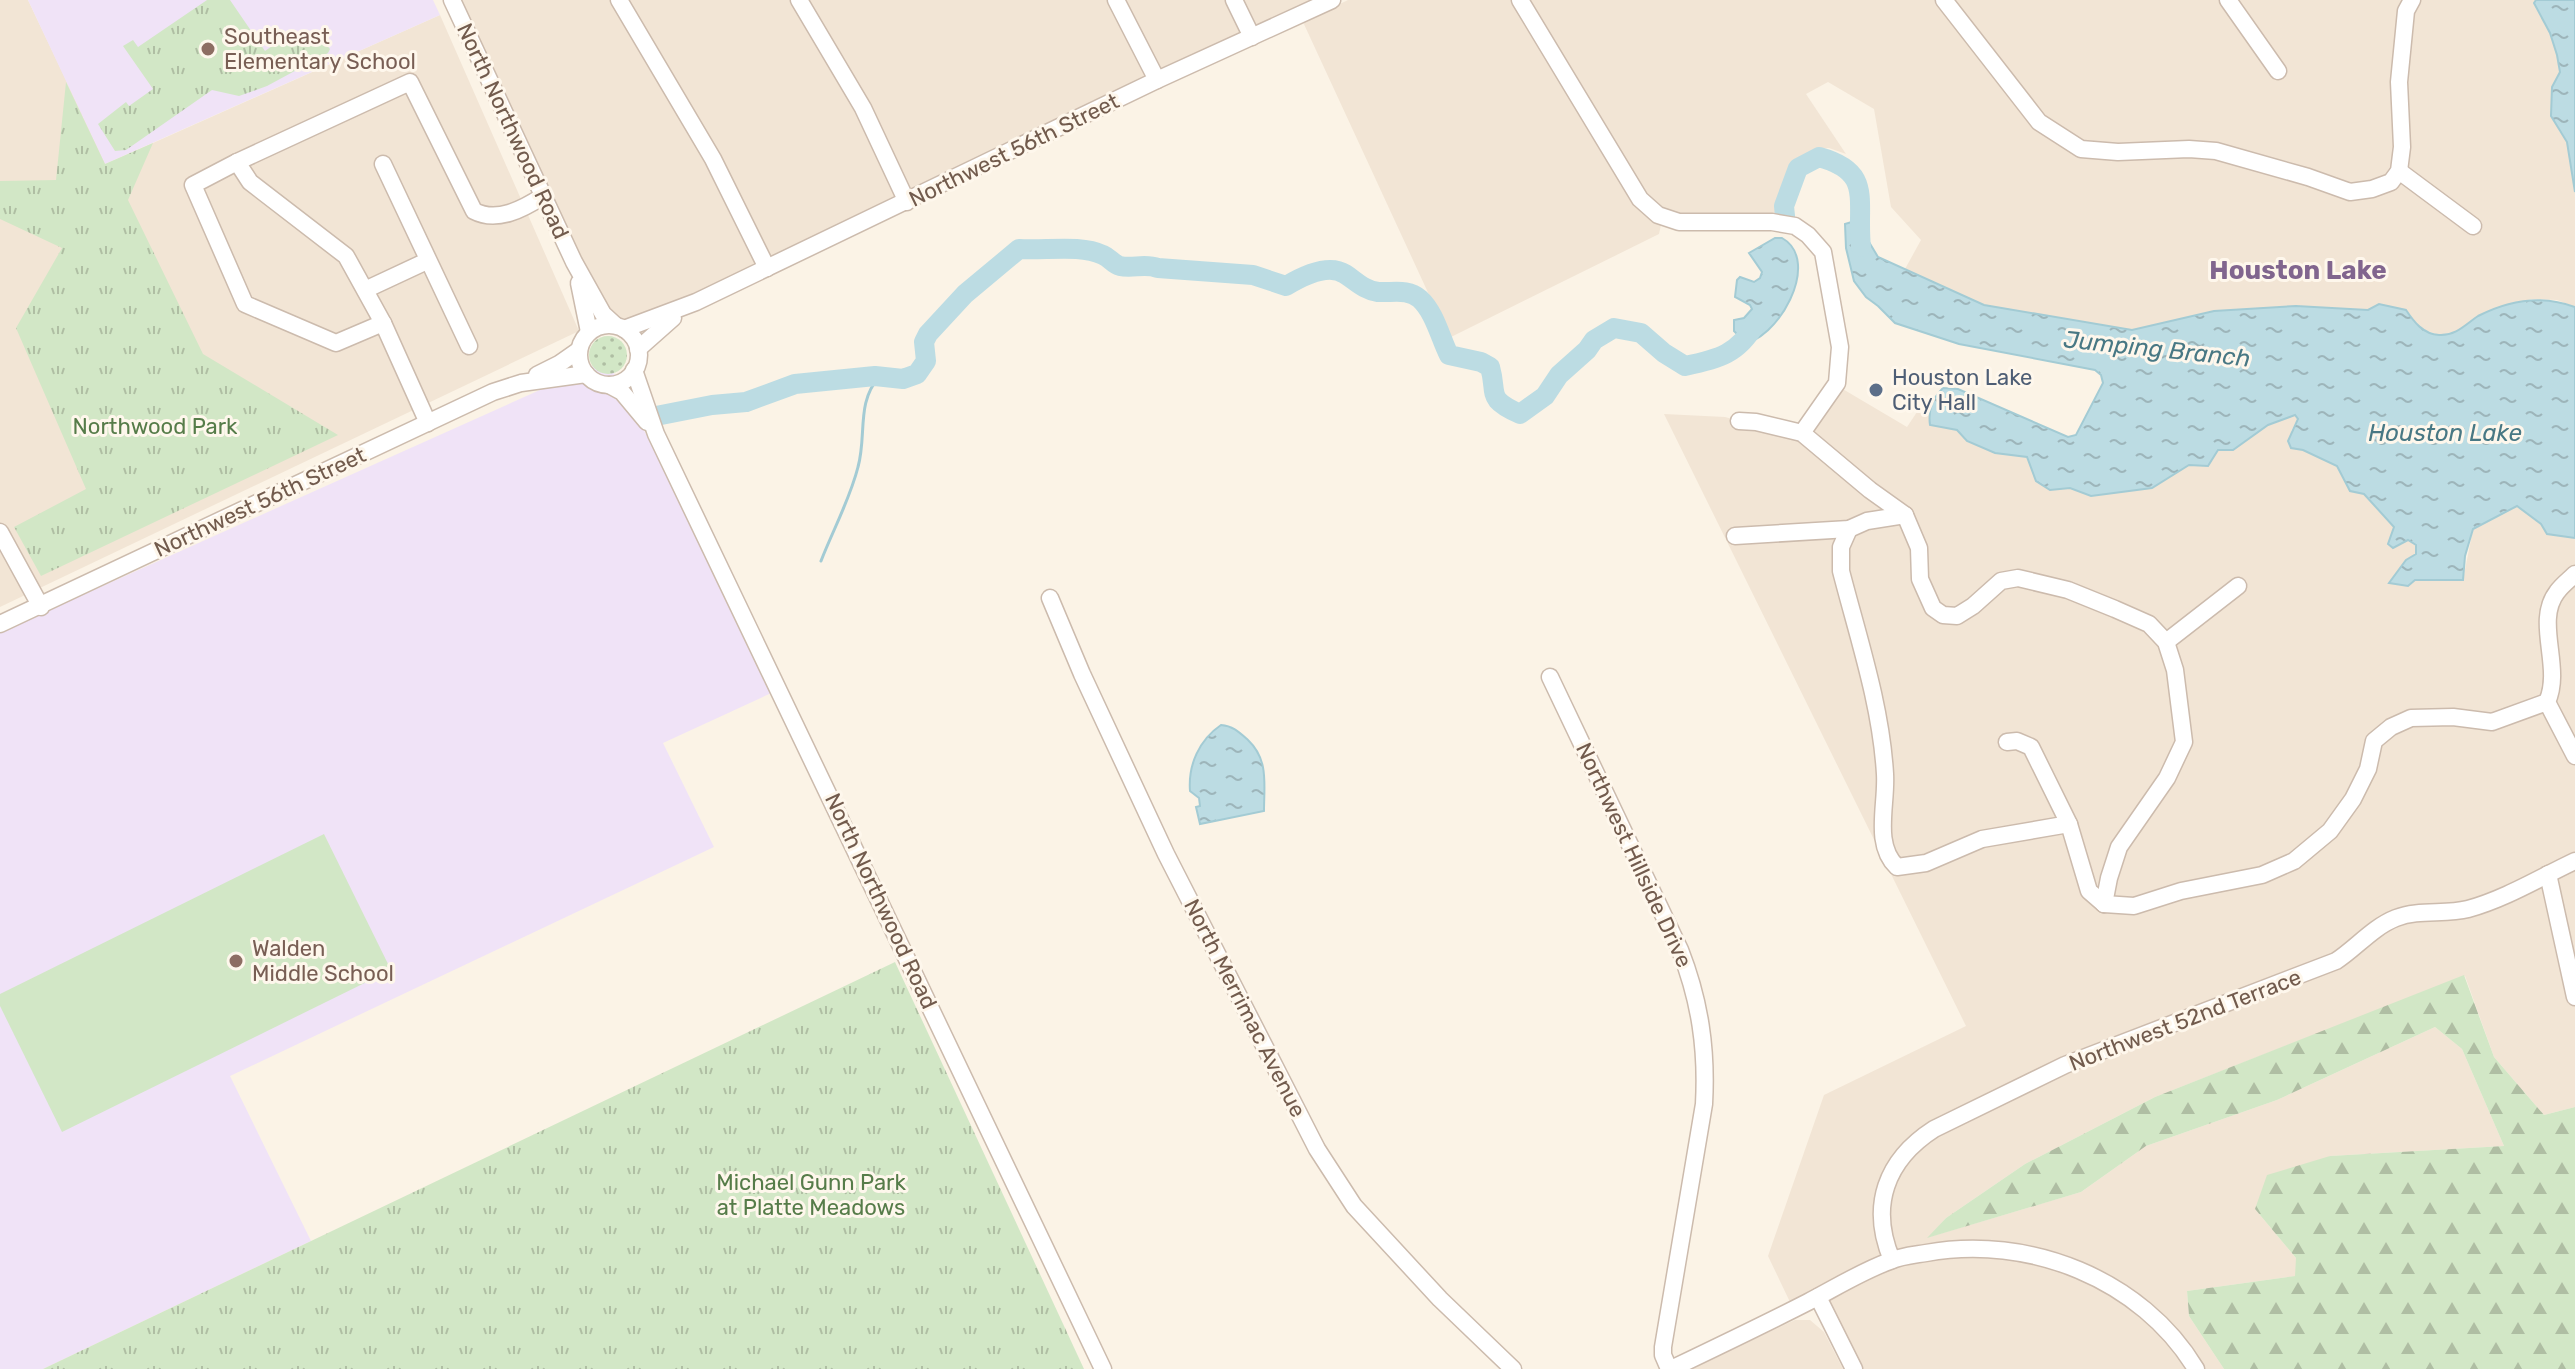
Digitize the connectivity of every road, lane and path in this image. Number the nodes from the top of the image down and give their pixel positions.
1 (452, 0) edge
2 (619, 0) edge
3 (799, 0) edge
4 (1116, 0) edge
5 (1234, 0) edge
6 (1332, 0) edge
7 (1520, 0) edge
8 (1944, 0) edge
9 (2228, 0) edge
10 (2412, 0) edge
11 (1252, 37) junction
12 (2278, 71) dead end
13 (1157, 80) junction
14 (237, 162) junction
15 (383, 164) dead end
16 (2399, 171) junction
17 (543, 196) junction
18 (907, 202) junction
19 (2473, 226) dead end
20 (427, 261) junction
21 (574, 262) junction
22 (767, 268) junction
23 (367, 289) junction
24 (696, 302) junction
25 (383, 323) junction
26 (619, 327) junction
27 (589, 332) junction
28 (469, 346) dead end
29 (638, 349) junction
30 (579, 350) junction
31 (634, 370) junction
32 (586, 374) junction
33 (521, 383) junction
34 (609, 385) junction
35 (1739, 421) dead end
36 (428, 423) junction
37 (1802, 433) junction
38 (656, 434) junction
39 (1905, 515) junction
40 (1849, 529) junction
41 (0, 532) edge
42 (1735, 536) dead end
43 (2575, 574) edge
44 (2238, 586) dead end
45 (1050, 598) dead end
46 (41, 607) junction
47 (0, 624) edge
48 (2166, 642) junction
49 (1550, 677) dead end
50 (2547, 702) junction
51 (2007, 742) dead end
52 (2575, 756) edge
53 (2069, 824) junction
54 (2575, 861) edge
55 (2548, 874) junction
56 (2104, 904) junction
57 (2575, 997) edge
58 (1892, 1260) junction
59 (1818, 1297) junction
60 (1103, 1369) edge
61 (1513, 1369) edge
62 (1670, 1369) edge
63 (1854, 1369) edge
64 (2196, 1369) edge

1 - 17 street, North Northwood Road
2 - 22 street
3 - 18 street
4 - 13 street
5 - 11 street
6 - 11 street, Northwest 56th Street
7 - 37 street
8 - 16 street
9 - 12 street
10 - 16 street
11 - 13 street, Northwest 56th Street
13 - 18 street, Northwest 56th Street
14 - 17 street
14 - 23 street
14 - 25 street
15 - 20 street
16 - 19 street
17 - 21 street, North Northwood Road
18 - 22 street, Northwest 56th Street
20 - 23 street
20 - 28 street
21 - 26 street, North Northwood Road
21 - 27 street, North Northwood Road
22 - 24 street, Northwest 56th Street
23 - 25 street
24 - 26 street, Northwest 56th Street
24 - 29 street, Northwest 56th Street
25 - 36 street
26 - 27 street
26 - 29 street
27 - 30 street
29 - 31 street
30 - 32 street
30 - 33 street, Northwest 56th Street
31 - 34 street
31 - 38 street, North Northwood Road
32 - 33 street, Northwest 56th Street
32 - 34 street
33 - 36 street, Northwest 56th Street
34 - 38 street, North Northwood Road
35 - 37 street
36 - 46 street, Northwest 56th Street
37 - 39 street
38 - 60 street, North Northwood Road
39 - 40 street
39 - 48 street
40 - 42 street
40 - 53 street
41 - 46 street
43 - 50 street
44 - 48 street
45 - 61 street, North Merrimac Avenue
46 - 47 street, Northwest 56th Street
48 - 56 street
49 - 62 street, Northwest Hillside Drive
50 - 52 street
50 - 56 street
51 - 53 street
53 - 56 street
54 - 55 street, Northwest 52nd Terrace
55 - 57 street
55 - 58 street, Northwest 52nd Terrace
58 - 59 street
58 - 64 street
59 - 62 street
59 - 63 street

